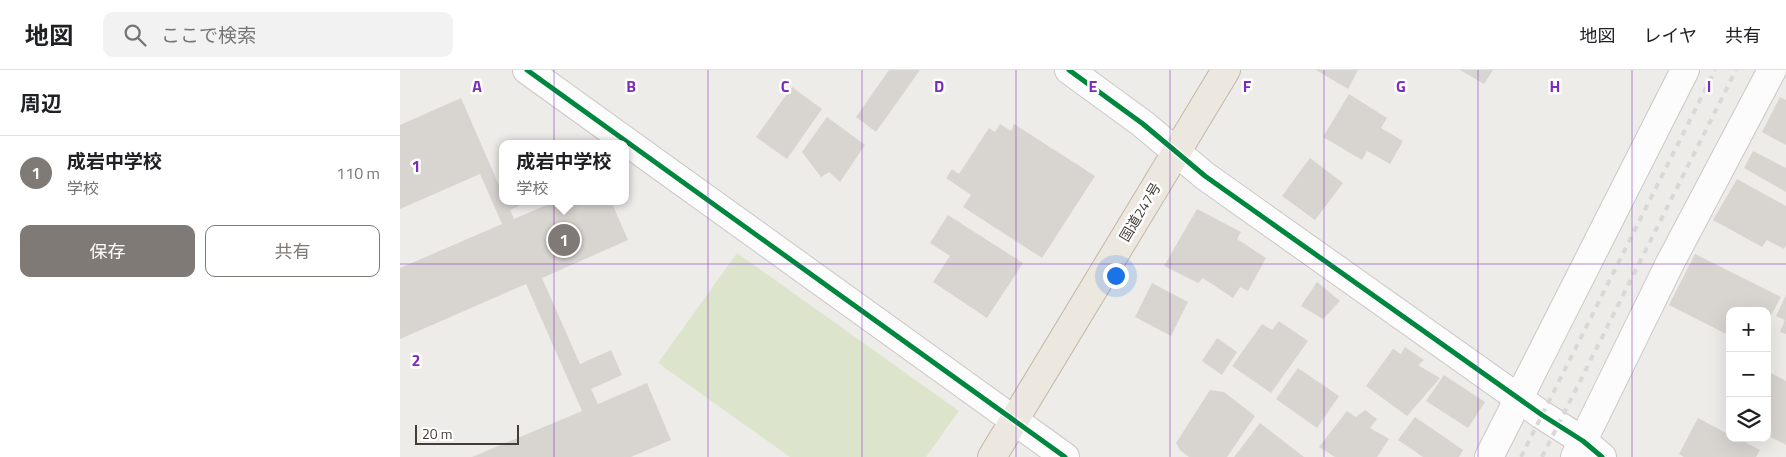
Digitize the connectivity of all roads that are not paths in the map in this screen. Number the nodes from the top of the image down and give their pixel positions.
1 (526, 70) edge
2 (1068, 70) edge
3 (1226, 70) edge
4 (1685, 70) edge
5 (1772, 70) edge
6 (623, 140) edge
7 (629, 144) edge
8 (1177, 151) junction
9 (1519, 398) junction
10 (1014, 422) junction
11 (1587, 452) edge
12 (992, 457) edge
13 (1065, 457) edge
14 (1489, 457) edge

1 - 6 street
2 - 8 street
3 - 8 highway, 国道247号
4 - 9 street
5 - 11 street
7 - 10 street
8 - 9 street
8 - 10 highway, 国道247号
9 - 11 street
9 - 14 street
10 - 12 highway, 国道247号
10 - 13 street

